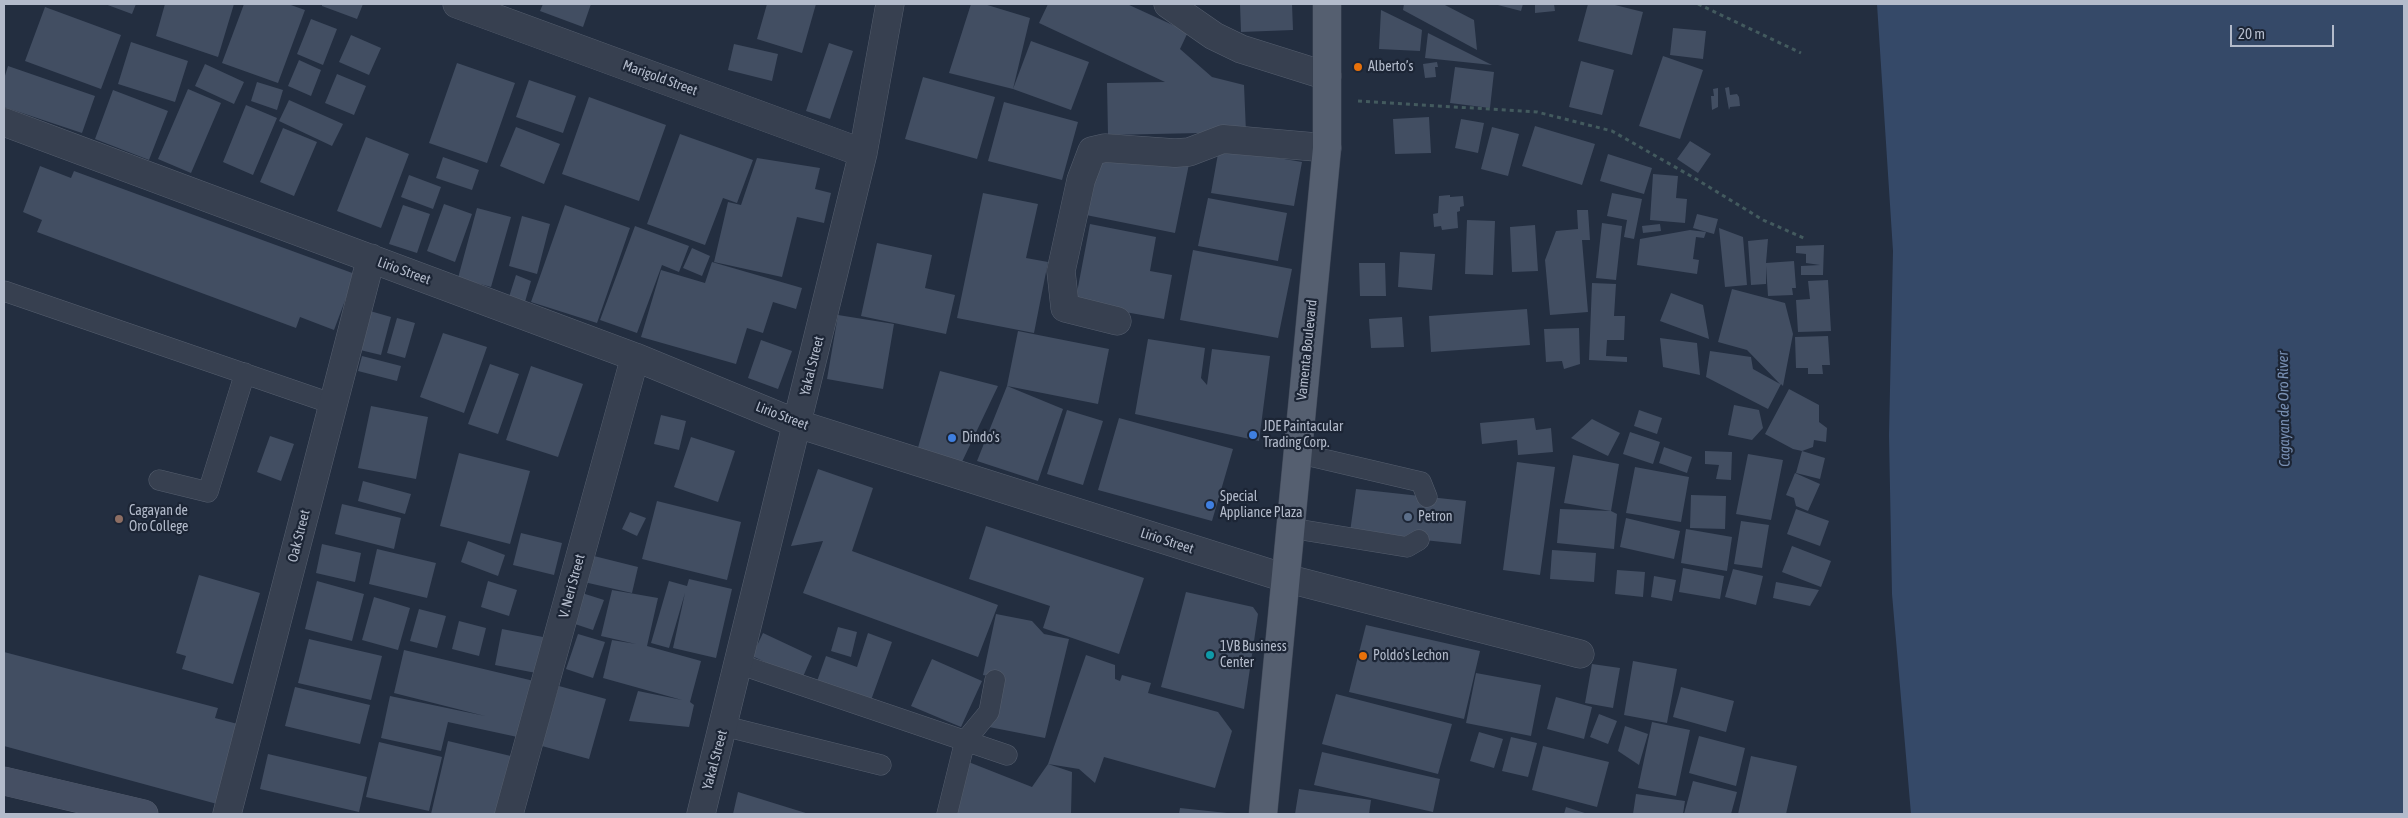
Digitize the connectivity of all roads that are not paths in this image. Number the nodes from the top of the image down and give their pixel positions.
1 (457, 4) edge
2 (890, 4) edge
3 (1168, 4) edge
4 (1327, 4) edge
5 (1327, 88) junction
6 (4, 122) edge
7 (1327, 148) junction
8 (863, 153) junction
9 (370, 258) junction
10 (4, 291) edge
11 (1117, 321) dead end
12 (635, 357) junction
13 (245, 373) junction
14 (333, 404) junction
15 (798, 424) junction
16 (1297, 453) junction
17 (159, 480) dead end
18 (1427, 496) dead end
19 (1290, 528) junction
20 (1419, 540) dead end
21 (1285, 578) junction
22 (1580, 654) dead end
23 (739, 664) junction
24 (995, 680) dead end
25 (724, 726) junction
26 (965, 741) junction
27 (1006, 755) dead end
28 (881, 765) dead end
29 (4, 781) edge
30 (144, 814) edge
31 (227, 814) edge
32 (509, 814) edge
33 (701, 814) edge
34 (947, 814) edge
35 (1263, 814) edge

1 - 8 street, Marigold Street
2 - 8 street, Yakal Street
3 - 5 street
4 - 5 main road, Vamenta Boulevard
5 - 7 main road, Vamenta Boulevard
6 - 9 street, Lirio Street
7 - 11 street
7 - 16 main road, Vamenta Boulevard
8 - 15 street, Yakal Street
9 - 12 street, Lirio Street
9 - 14 street, Oak Street
10 - 13 lane
12 - 15 street, Lirio Street
12 - 32 street, V. Neri Street
13 - 14 lane
13 - 17 lane
14 - 31 street, Oak Street
15 - 21 street, Lirio Street
15 - 23 street, Yakal Street
16 - 18 lane
16 - 19 main road, Vamenta Boulevard
19 - 20 lane
19 - 21 main road, Vamenta Boulevard
21 - 22 street, Lirio Street
21 - 35 main road, Vamenta Boulevard
23 - 25 street, Yakal Street
23 - 26 lane
24 - 26 lane
25 - 28 lane
25 - 33 street, Yakal Street
26 - 27 lane
26 - 34 lane
29 - 30 main road

